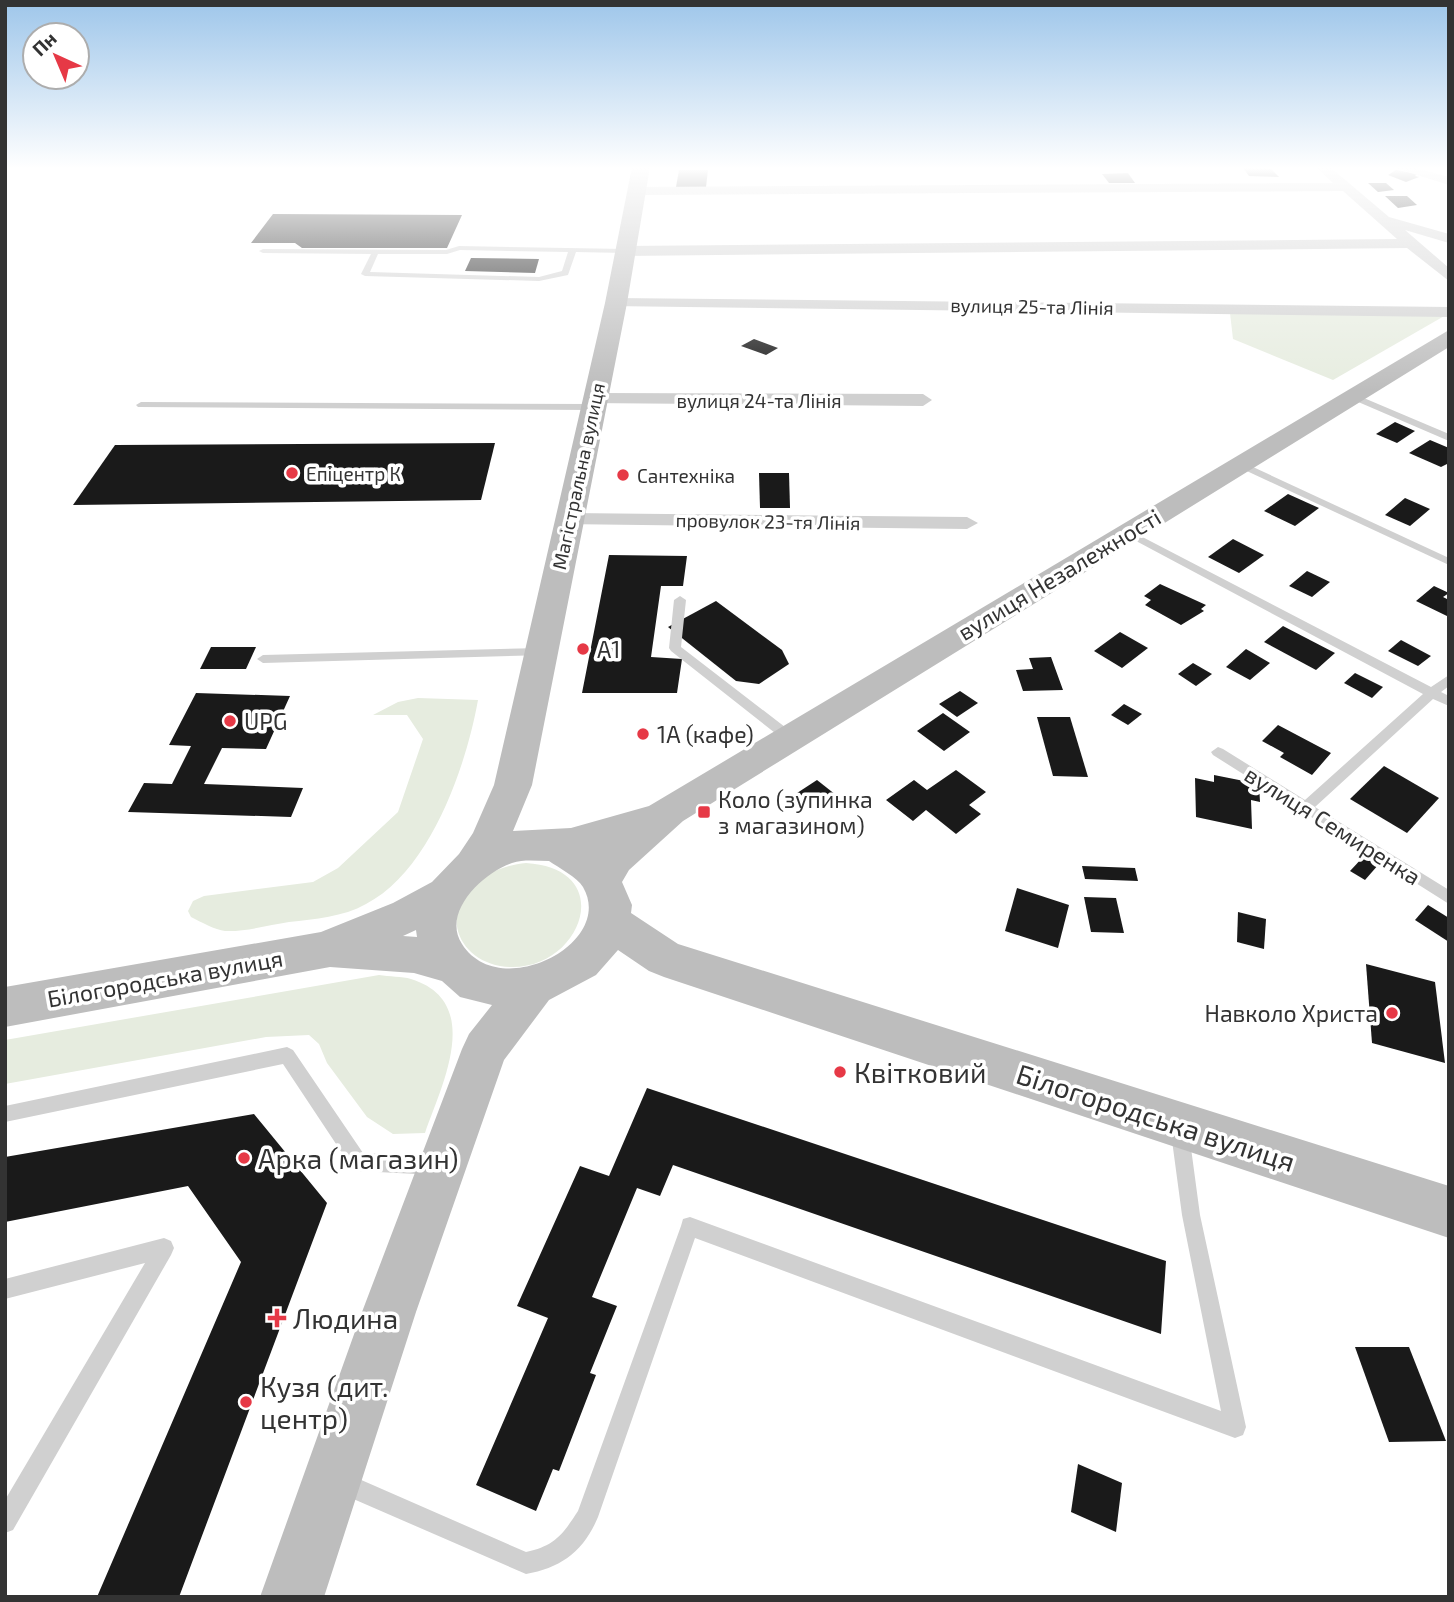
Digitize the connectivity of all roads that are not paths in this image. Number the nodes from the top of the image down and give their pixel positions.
1 (627, 242) edge
2 (1409, 243) joint
3 (573, 249) junction
4 (263, 251) dead end
5 (376, 251) junction
6 (625, 251) junction
7 (1449, 276) edge
8 (615, 303) junction
9 (1449, 312) edge
10 (1449, 337) edge
11 (1352, 396) junction
12 (923, 401) dead end
13 (593, 403) junction
14 (141, 405) dead end
15 (1449, 438) edge
16 (1240, 464) junction
17 (569, 519) junction
18 (967, 523) dead end
19 (1127, 533) junction
20 (1449, 562) edge
21 (680, 600) dead end
22 (541, 652) junction
23 (263, 659) dead end
24 (1449, 678) edge
25 (1432, 693) junction
26 (1449, 702) edge
27 (789, 737) junction
28 (1218, 752) dead end
29 (513, 785) junction
30 (1306, 807) junction
31 (669, 811) junction
32 (553, 847) junction
33 (459, 879) junction
34 (603, 879) junction
35 (1449, 898) edge
36 (609, 920) junction
37 (325, 950) junction
38 (587, 958) junction
39 (664, 958) junction
40 (459, 971) junction
41 (534, 986) junction
42 (5, 1007) edge
43 (485, 1049) junction
44 (5, 1114) edge
45 (1179, 1125) junction
46 (441, 1166) junction
47 (1449, 1212) edge
48 (5, 1289) edge
49 (331, 1478) junction
50 (5, 1522) edge
51 (292, 1597) edge

1 - 6 main road, Магістральна вулиця
2 - 6 street
2 - 7 street
3 - 5 lane
3 - 5 lane
3 - 6 lane
4 - 5 lane
6 - 8 main road, Магістральна вулиця
8 - 9 street, вулиця 25-та Лінія
8 - 13 main road, Магістральна вулиця
10 - 11 main road, вулиця Незалежності
11 - 15 lane
11 - 16 main road, вулиця Незалежності
12 - 13 street, вулиця 24-та Лінія
13 - 14 lane
13 - 17 main road, Магістральна вулиця
16 - 19 main road, вулиця Незалежності
16 - 20 lane
17 - 18 street, провулок 23-тя Лінія
17 - 22 main road, Магістральна вулиця
19 - 25 lane
19 - 27 main road, вулиця Незалежності
21 - 27 lane
22 - 23 lane
22 - 29 main road, Магістральна вулиця
24 - 25 lane
25 - 26 lane
25 - 30 lane
27 - 31 main road, вулиця Незалежності
28 - 30 lane, вулиця Семиренка
29 - 32 main road
29 - 33 main road, Магістральна вулиця
30 - 35 lane, вулиця Семиренка
31 - 32 main road
31 - 34 main road
32 - 33 main road
32 - 34 main road
33 - 37 main road
33 - 40 main road
34 - 36 main road
36 - 38 main road
36 - 39 main road
37 - 40 main road
37 - 42 main road, Білогородська вулиця
38 - 39 main road
38 - 41 main road
39 - 45 main road, Білогородська вулиця
40 - 41 main road
40 - 43 main road
41 - 43 main road
43 - 46 main road
44 - 46 lane
45 - 47 main road, Білогородська вулиця
45 - 49 lane
46 - 49 main road
48 - 50 lane
49 - 51 main road

